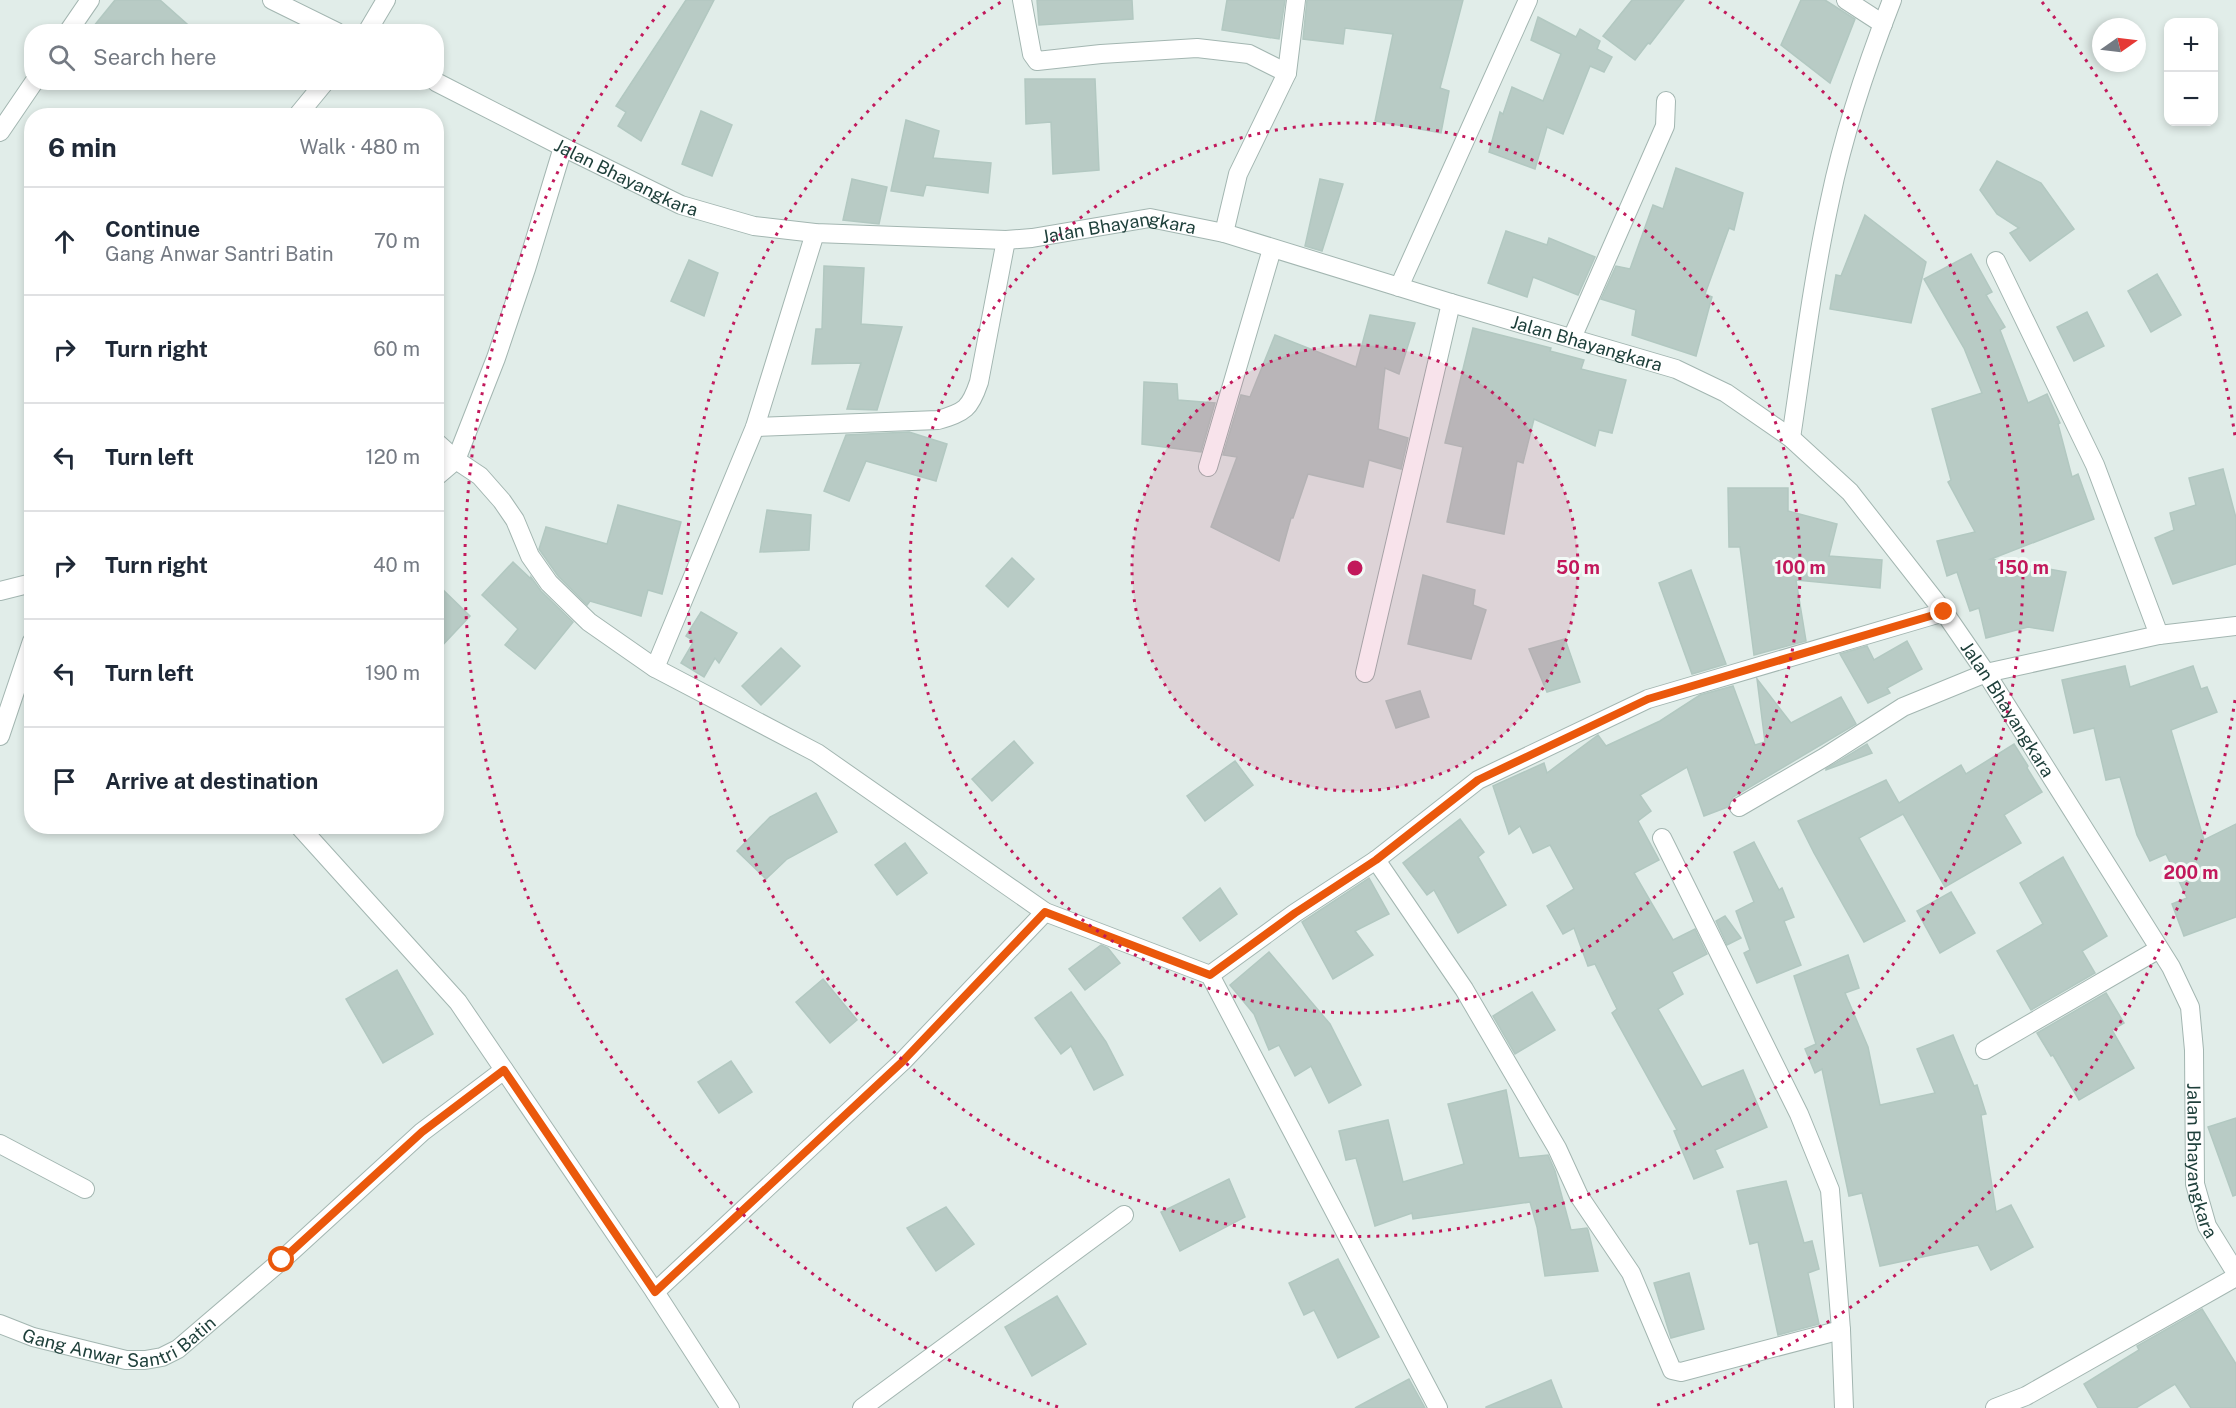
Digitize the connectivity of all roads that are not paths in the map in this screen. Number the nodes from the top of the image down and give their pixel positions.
1 (90, 0) edge
2 (272, 0) edge
3 (386, 0) edge
4 (1022, 0) edge
5 (1296, 0) edge
6 (1528, 0) edge
7 (1846, 0) edge
8 (1892, 0) edge
9 (74, 24) edge
10 (321, 24) edge
11 (372, 24) edge
12 (1883, 24) junction
13 (1287, 73) junction
14 (444, 86) edge
15 (29, 90) edge
16 (318, 90) edge
17 (1666, 101) dead end
18 (304, 108) edge
19 (0, 132) edge
20 (563, 147) junction
21 (815, 233) junction
22 (1224, 233) junction
23 (1006, 240) junction
24 (1272, 249) junction
25 (1996, 261) dead end
26 (1399, 287) junction
27 (1450, 303) junction
28 (1572, 338) junction
29 (754, 427) junction
30 (1791, 438) junction
31 (444, 449) edge
32 (456, 460) junction
33 (1208, 467) dead end
34 (444, 470) edge
35 (24, 585) edge
36 (0, 591) edge
37 (1944, 612) junction
38 (2236, 626) edge
39 (2159, 635) junction
40 (24, 664) edge
41 (655, 668) junction
42 (1365, 673) dead end
43 (1986, 673) junction
44 (0, 736) edge
45 (1739, 807) dead end
46 (306, 834) edge
47 (1662, 838) dead end
48 (1376, 860) junction
49 (1045, 912) junction
50 (2159, 949) junction
51 (1210, 975) junction
52 (1985, 1050) dead end
53 (504, 1070) junction
54 (0, 1144) edge
55 (85, 1189) dead end
56 (1124, 1215) dead end
57 (2236, 1275) edge
58 (655, 1292) junction
59 (0, 1324) edge
60 (1841, 1330) junction
61 (730, 1408) edge
62 (862, 1408) edge
63 (1438, 1408) edge
64 (1844, 1408) edge
65 (1995, 1408) edge

1 - 9 street
2 - 10 street
3 - 11 street
4 - 13 street
5 - 13 street
6 - 26 street
7 - 12 street
8 - 12 street
12 - 30 street
13 - 22 street
14 - 20 street, Jalan Bhayangkara
15 - 19 street
16 - 18 street
17 - 28 street
20 - 21 street, Jalan Bhayangkara
20 - 32 street
21 - 23 street, Jalan Bhayangkara
21 - 29 street
22 - 23 street, Jalan Bhayangkara
22 - 24 street, Jalan Bhayangkara
23 - 29 street
24 - 26 street, Jalan Bhayangkara
24 - 33 street
25 - 39 street
26 - 27 street, Jalan Bhayangkara
27 - 28 street, Jalan Bhayangkara
27 - 42 street
28 - 30 street, Jalan Bhayangkara
29 - 41 street
30 - 37 street, Jalan Bhayangkara
31 - 32 street
32 - 34 street
32 - 41 street
35 - 36 street
37 - 43 street, Jalan Bhayangkara
37 - 48 street
38 - 39 street
39 - 43 street
40 - 44 street
41 - 49 street
43 - 45 street
43 - 50 street, Jalan Bhayangkara
46 - 53 street
47 - 60 street
48 - 51 street
48 - 60 street
49 - 51 street
49 - 58 street
50 - 52 street
50 - 57 street, Jalan Bhayangkara
51 - 63 street
53 - 58 street
53 - 59 street, Gang Anwar Santri Batin
54 - 55 street
56 - 62 street
57 - 65 street
58 - 61 street
60 - 64 street

